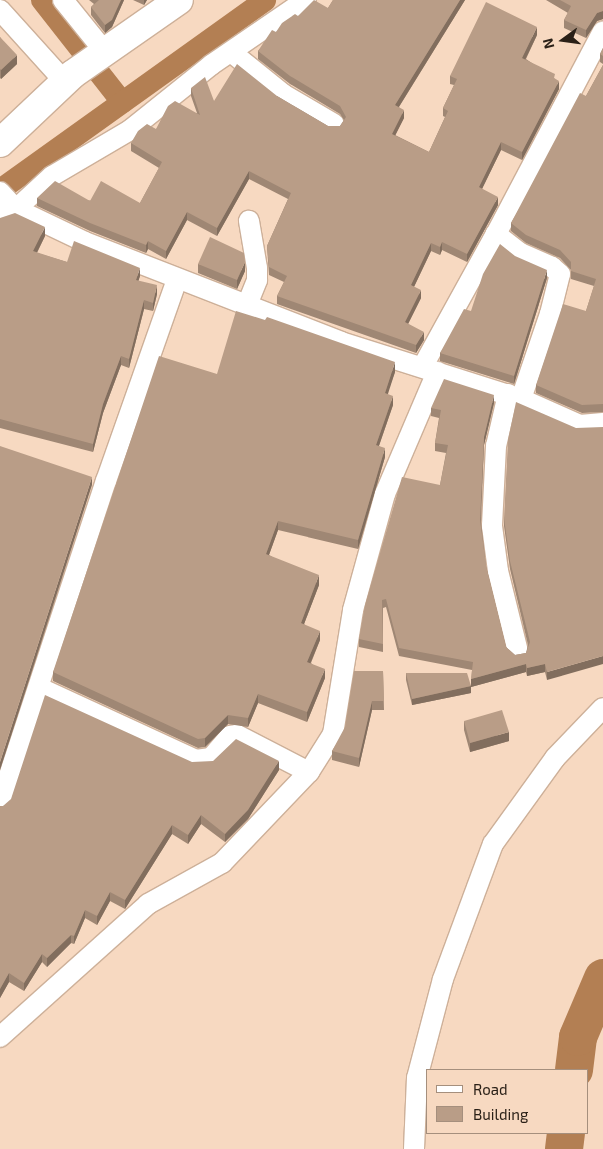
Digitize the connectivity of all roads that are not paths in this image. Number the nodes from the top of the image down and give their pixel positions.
1 (63, 0) edge
2 (178, 0) edge
3 (306, 0) edge
4 (0, 10) edge
5 (603, 30) edge
6 (231, 52) junction
7 (103, 54) junction
8 (69, 78) junction
9 (334, 124) edge
10 (0, 143) edge
11 (6, 205) edge
12 (249, 221) dead end
13 (496, 234) junction
14 (178, 279) junction
15 (247, 305) junction
16 (430, 369) junction
17 (515, 396) junction
18 (603, 423) edge
19 (518, 652) edge
20 (40, 688) junction
21 (603, 708) edge
22 (309, 772) junction
23 (0, 803) edge
24 (0, 1037) edge
25 (414, 1149) edge

1 - 7 street
2 - 7 main road
3 - 6 street
4 - 8 street
5 - 13 street
6 - 9 street
6 - 11 street
7 - 8 main road
8 - 10 main road
11 - 14 street
12 - 15 street
13 - 16 street
13 - 17 street
14 - 15 street
14 - 20 street
15 - 16 street
16 - 17 street
16 - 22 street
17 - 18 street
17 - 19 street
20 - 22 street
20 - 23 street
21 - 25 street
22 - 24 street

